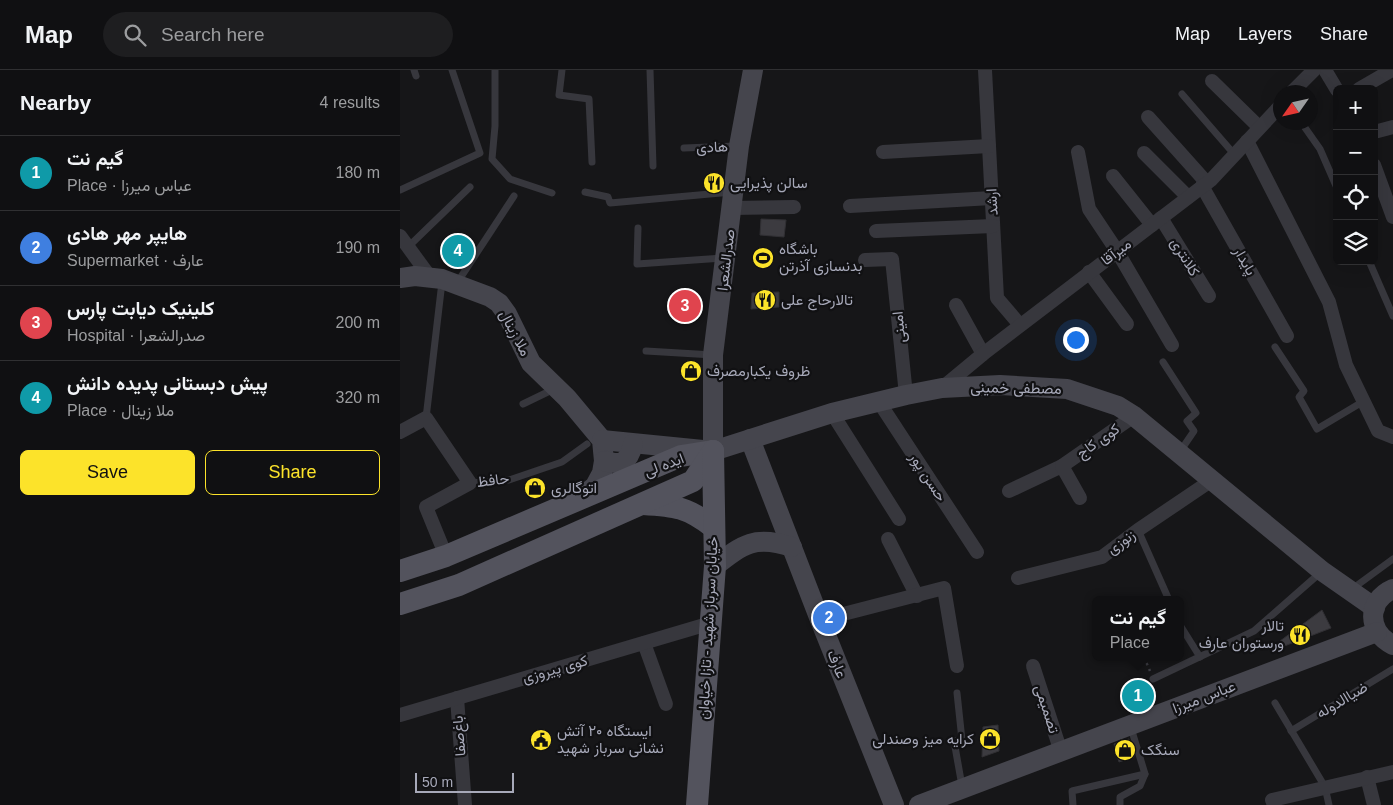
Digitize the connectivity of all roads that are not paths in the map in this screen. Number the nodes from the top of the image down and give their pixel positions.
1 (452, 70) edge
2 (495, 70) edge
3 (562, 70) edge
4 (650, 70) edge
5 (752, 70) edge
6 (985, 70) edge
7 (1325, 70) edge
8 (1392, 70) edge
9 (1306, 73) edge
10 (1212, 81) dead end
11 (1297, 85) edge
12 (1334, 85) edge
13 (1366, 85) edge
14 (1182, 94) dead end
15 (1273, 112) edge
16 (1148, 117) dead end
17 (1259, 127) junction
18 (1393, 127) edge
19 (1307, 130) edge
20 (1378, 131) dead end
21 (1247, 141) junction
22 (739, 146) junction
23 (989, 146) junction
24 (684, 148) dead end
25 (883, 152) dead end
26 (1078, 152) dead end
27 (1144, 153) dead end
28 (1234, 154) junction
29 (592, 162) dead end
30 (653, 166) dead end
31 (1378, 175) edge
32 (1113, 176) dead end
33 (1333, 179) edge
34 (1204, 185) junction
35 (470, 187) dead end
36 (400, 190) edge
37 (585, 192) dead end
38 (552, 193) dead end
39 (514, 196) dead end
40 (1188, 197) junction
41 (992, 198) junction
42 (734, 200) junction
43 (850, 206) dead end
44 (794, 207) dead end
45 (1393, 217) edge
46 (1156, 221) junction
47 (993, 226) junction
48 (638, 228) dead end
49 (876, 231) dead end
50 (404, 241) edge
51 (1117, 251) junction
52 (726, 258) junction
53 (865, 260) dead end
54 (1371, 265) edge
55 (1089, 272) junction
56 (400, 278) edge
57 (443, 280) junction
58 (1209, 296) dead end
59 (956, 305) dead end
60 (1393, 316) edge
61 (1126, 324) dead end
62 (1020, 325) junction
63 (1287, 336) dead end
64 (1172, 345) dead end
65 (1275, 347) dead end
66 (646, 351) dead end
67 (983, 354) junction
68 (713, 355) junction
69 (1163, 362) dead end
70 (557, 388) junction
71 (942, 388) junction
72 (906, 395) junction
73 (1364, 401) junction
74 (879, 402) junction
75 (523, 404) dead end
76 (832, 413) junction
77 (1134, 416) junction
78 (426, 418) junction
79 (400, 432) edge
80 (1393, 437) edge
81 (750, 439) junction
82 (594, 442) junction
83 (634, 444) junction
84 (713, 451) junction
85 (1179, 453) junction
86 (604, 461) junction
87 (1062, 466) junction
88 (1212, 480) junction
89 (470, 483) junction
90 (1009, 491) dead end
91 (1080, 498) dead end
92 (576, 502) junction
93 (642, 504) junction
94 (899, 519) dead end
95 (713, 527) junction
96 (1138, 530) junction
97 (888, 539) dead end
98 (792, 547) junction
99 (977, 552) dead end
100 (446, 556) junction
101 (1393, 559) edge
102 (715, 566) junction
103 (400, 570) edge
104 (1322, 571) junction
105 (1018, 578) dead end
106 (1393, 589) edge
107 (1349, 591) junction
108 (917, 596) junction
109 (1167, 596) edge
110 (400, 604) edge
111 (1374, 608) junction
112 (820, 620) junction
113 (711, 623) junction
114 (1184, 632) edge
115 (1377, 632) junction
116 (644, 643) junction
117 (1393, 645) edge
118 (1200, 658) junction
119 (958, 666) dead end
120 (1033, 666) dead end
121 (1393, 669) edge
122 (1154, 679) dead end
123 (957, 693) dead end
124 (457, 698) junction
125 (1275, 703) dead end
126 (666, 704) dead end
127 (400, 715) edge
128 (1130, 725) junction
129 (1291, 731) junction
130 (1061, 752) junction
131 (1393, 772) edge
132 (1145, 774) junction
133 (1367, 777) junction
134 (1325, 787) junction
135 (962, 789) junction
136 (465, 805) edge
137 (697, 805) edge
138 (894, 805) edge
139 (919, 805) edge
140 (1073, 805) edge
141 (1120, 805) edge
142 (1274, 805) edge
143 (1329, 805) edge
144 (1374, 805) edge

1 - 36 lane
2 - 38 lane
3 - 29 lane
4 - 30 lane
5 - 22 main road, صدرالشعرا
6 - 23 street, ارشد
7 - 12 street
8 - 13 street
9 - 11 street
10 - 17 street
14 - 28 lane
15 - 17 street, میرآقا
16 - 34 street, پایدار
17 - 21 street, میرآقا
18 - 20 street
19 - 33 lane
21 - 28 street, میرآقا
21 - 73 street
22 - 24 lane, هادی
22 - 42 main road, صدرالشعرا
23 - 25 street
23 - 41 street, ارشد
26 - 51 street
27 - 40 street
28 - 34 street, میرآقا
31 - 45 street
32 - 46 street, کلانتری
34 - 40 street, میرآقا
34 - 63 street, پایدار
35 - 50 lane
37 - 42 lane
39 - 57 lane
40 - 46 street, میرآقا
41 - 43 street
41 - 47 street, ارشد
42 - 44 street
42 - 52 main road, صدرالشعرا
46 - 51 street, میرآقا
46 - 58 street, کلانتری
47 - 49 street
47 - 62 street, ارشد
48 - 52 lane
50 - 57 street
51 - 55 street, میرآقا
51 - 64 street
52 - 68 main road, صدرالشعرا
53 - 72 street, امینی
54 - 60 lane
55 - 61 street
55 - 62 street, میرآقا
56 - 57 main road, ملا زینال
57 - 70 main road, ملا زینال
57 - 78 lane
59 - 67 street
62 - 67 street, میرآقا
65 - 73 lane
66 - 68 lane
67 - 71 street, میرآقا
68 - 84 main road, صدرالشعرا
69 - 85 lane
70 - 75 lane
70 - 82 main road, ملا زینال
71 - 72 main road, مصطفی خمینی
71 - 77 main road, مصطفی خمینی
72 - 74 main road, مصطفی خمینی
73 - 80 street
74 - 76 main road, مصطفی خمینی
74 - 99 street, حسن پور
76 - 81 main road, مصطفی خمینی
76 - 94 street
77 - 85 main road, مصطفی خمینی
77 - 87 street, کوی کاج
78 - 79 street
78 - 89 street, حافظ
81 - 84 main road, مصطفی خمینی
81 - 98 main road, عارف
82 - 83 main road
82 - 86 main road
82 - 89 lane, حافظ
83 - 84 main road
83 - 86 main road
84 - 92 main road, ایده لى
84 - 93 main road, ایده لى
84 - 95 main road, خیابان سرباز شهید - تازا خیاوان
85 - 88 main road, مصطفی خمینی
86 - 92 main road
87 - 90 street, کوی کاج
87 - 91 street, کوی کاج
88 - 96 street, زنوزی
88 - 104 main road, مصطفی خمینی
89 - 100 street
92 - 100 main road, ایده لى
93 - 95 main road
93 - 110 main road, ایده لى
95 - 102 main road, خیابان سرباز شهید - تازا خیاوان
96 - 105 street, زنوزی
96 - 109 lane
97 - 108 street
98 - 102 main road
98 - 112 main road, عارف
100 - 103 main road, ایده لى
101 - 107 lane
102 - 113 main road, خیابان سرباز شهید - تازا خیاوان
104 - 107 main road, مصطفی خمینی
104 - 118 lane
106 - 111 main road
107 - 111 main road, مصطفی خمینی
108 - 112 street
108 - 119 street
111 - 115 main road
112 - 138 main road, عارف
113 - 116 street, کوی پیروزی
113 - 137 main road, خیابان سرباز شهید - تازا خیاوان
114 - 118 lane
115 - 117 main road
115 - 128 main road, عباس میرزا
116 - 124 street, کوی پیروزی
116 - 126 street
118 - 122 lane
120 - 130 street, تصمیمی
121 - 129 lane, ضیاالدوله
123 - 135 lane
124 - 127 street, کوی پیروزی
124 - 136 street, باغ‌صفا
125 - 129 lane
128 - 130 main road, عباس میرزا
128 - 132 lane
129 - 134 lane
130 - 135 main road, عباس میرزا
131 - 133 street
132 - 140 lane
132 - 141 lane
133 - 134 street
133 - 144 street
134 - 142 street
134 - 143 lane
135 - 139 main road, عباس میرزا

